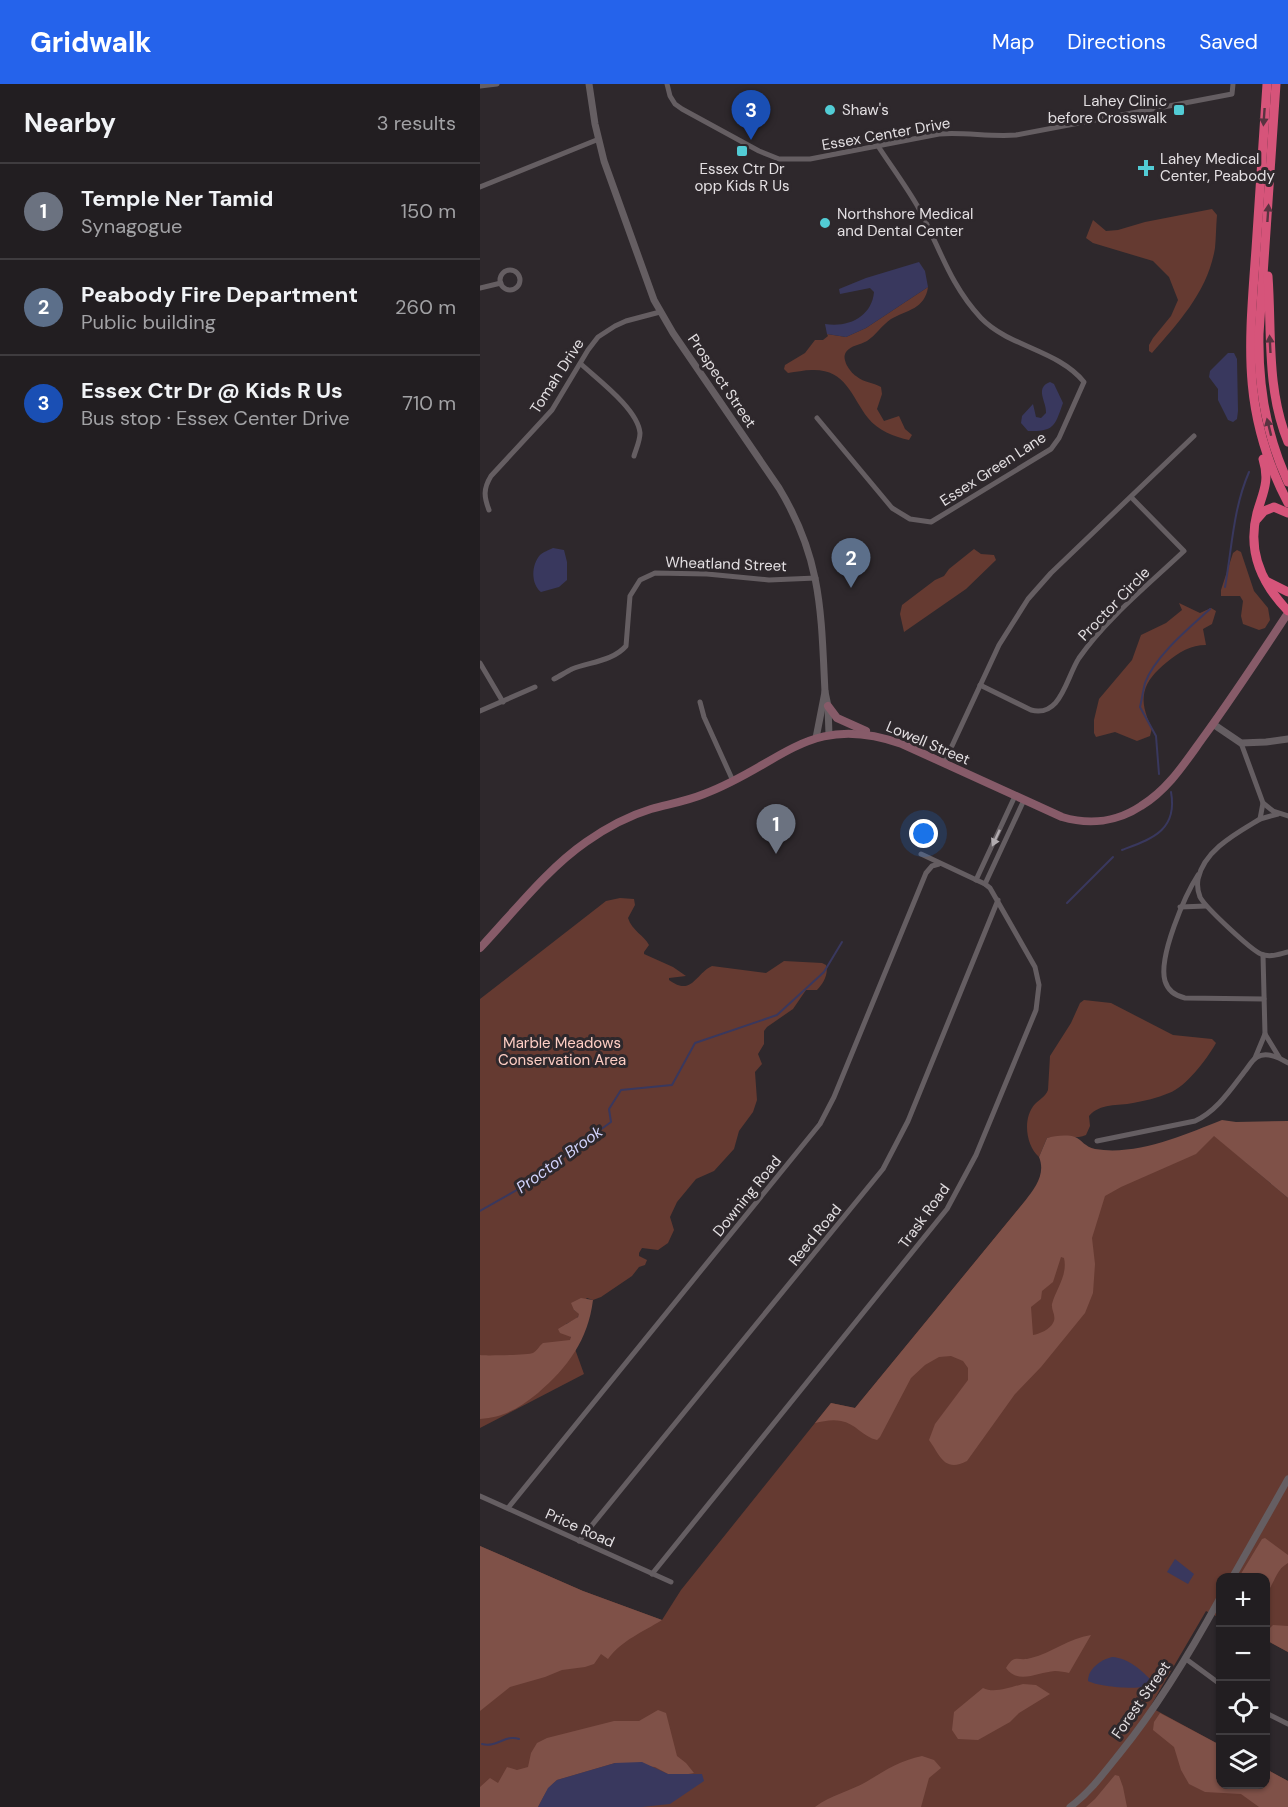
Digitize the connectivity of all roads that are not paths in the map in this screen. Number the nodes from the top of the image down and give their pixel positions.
1 (496, 84) edge
2 (589, 84) edge
3 (667, 84) edge
4 (1233, 84) edge
5 (1267, 84) edge
6 (1276, 84) edge
7 (488, 85) edge
8 (480, 86) edge
9 (599, 140) junction
10 (878, 146) junction
11 (480, 187) edge
12 (1266, 245) junction
13 (501, 283) dead end
14 (480, 288) edge
15 (660, 312) junction
16 (1249, 348) junction
17 (581, 364) junction
18 (817, 418) dead end
19 (1194, 436) dead end
20 (1288, 442) edge
21 (634, 456) dead end
22 (1288, 482) edge
23 (1131, 497) junction
24 (1288, 503) edge
25 (489, 510) dead end
26 (1288, 513) edge
27 (1256, 521) junction
28 (816, 578) junction
29 (1266, 581) junction
30 (1288, 592) edge
31 (1288, 612) edge
32 (480, 663) edge
33 (554, 679) dead end
34 (980, 685) junction
35 (535, 687) dead end
36 (825, 692) junction
37 (503, 702) junction
38 (700, 702) dead end
39 (828, 706) junction
40 (480, 711) edge
41 (1213, 724) junction
42 (829, 735) junction
43 (876, 736) junction
44 (816, 738) junction
45 (1288, 740) edge
46 (1240, 743) junction
47 (944, 763) junction
48 (733, 781) junction
49 (1015, 796) junction
50 (1024, 800) junction
51 (1263, 802) junction
52 (1278, 814) junction
53 (1288, 816) edge
54 (1260, 819) junction
55 (921, 854) dead end
56 (941, 864) junction
57 (1202, 870) junction
58 (976, 880) junction
59 (986, 884) junction
60 (998, 900) junction
61 (1206, 906) junction
62 (1180, 907) junction
63 (480, 948) edge
64 (1288, 952) edge
65 (1263, 955) junction
66 (1264, 999) junction
67 (1265, 1034) junction
68 (1255, 1058) junction
69 (1281, 1058) junction
70 (1288, 1063) edge
71 (1098, 1141) dead end
72 (1288, 1479) edge
73 (480, 1496) edge
74 (508, 1508) junction
75 (579, 1541) junction
76 (1235, 1573) edge
77 (652, 1574) junction
78 (670, 1582) dead end
79 (1216, 1607) edge
80 (1186, 1659) junction
81 (1217, 1681) edge
82 (1270, 1715) edge
83 (1288, 1724) edge
84 (1070, 1807) edge

1 - 7 street
2 - 9 street, Prospect Street
3 - 10 street, Essex Center Drive
4 - 10 street, Essex Center Drive
5 -> 16 highway
12 -> 6 highway
7 - 8 street
9 - 11 street
9 - 15 street, Prospect Street
10 - 18 street, Essex Green Lane
20 -> 12 highway
22 -> 12 highway
13 - 14 street
15 - 17 street, Tomah Drive
15 - 28 street, Prospect Street
16 - 24 highway
16 - 27 highway
17 - 21 street
17 - 25 street, Tomah Drive
19 - 23 street
23 - 34 street
23 - 34 street, Proctor Circle
26 - 27 highway
27 - 29 highway
28 - 33 street, Wheatland Street
28 - 36 street, Prospect Street
29 - 30 highway
29 - 31 highway
31 - 41 main road, Lowell Street
32 - 37 street
34 - 47 street
35 - 37 street
36 - 39 street, Prospect Street
36 - 44 street, Prospect Street
37 - 40 street
38 - 48 street
39 - 42 street, Prospect Street
39 - 43 main road
41 - 46 street
41 - 50 main road, Lowell Street
42 - 43 main road, Lowell Street
42 - 44 main road, Lowell Street
43 - 47 main road, Lowell Street
44 - 48 main road, Lowell Street
45 - 46 street
46 - 51 street
47 - 49 main road, Lowell Street
48 - 63 main road, Lowell Street
49 - 50 main road, Lowell Street
49 -> 58 street
50 - 59 street
51 - 52 street
51 - 54 street
52 - 53 street
52 - 54 street
54 - 57 street
55 - 56 street
56 - 58 street
56 - 74 street, Downing Road
57 - 61 street
57 - 62 street
58 - 59 street
59 - 60 street, Trask Road
60 - 75 street, Reed Road
60 - 77 street, Trask Road
61 - 62 street
61 - 65 street
62 - 66 street
64 - 65 street
65 - 66 street
66 - 67 street
67 - 68 street
67 - 69 street
68 - 69 street
68 - 71 street
69 - 70 street
72 - 76 street
73 - 74 street, Price Road
74 - 75 street, Price Road
75 - 77 street, Price Road
77 - 78 street, Price Road
79 - 80 street, Forest Street
80 - 81 street
80 - 84 street, Forest Street
82 - 83 street

